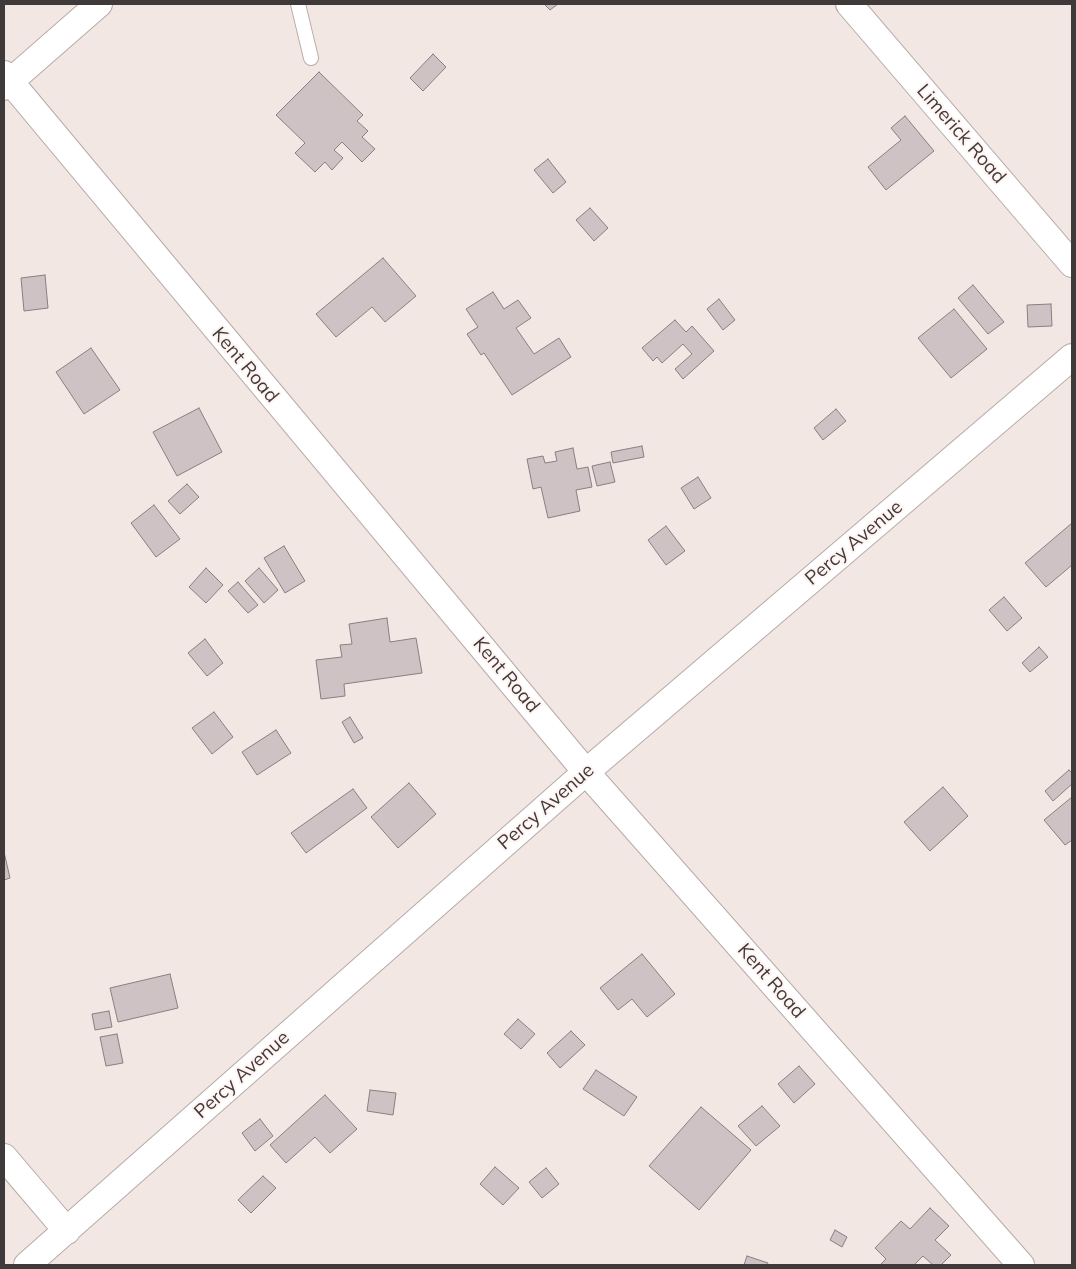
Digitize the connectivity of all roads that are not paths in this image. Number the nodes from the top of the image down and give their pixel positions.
1 (99, 4) edge
2 (298, 4) edge
3 (849, 4) edge
4 (311, 58) dead end
5 (6, 81) edge
6 (1072, 264) edge
7 (1072, 357) edge
8 (586, 772) junction
9 (4, 1157) edge
10 (67, 1231) junction
11 (27, 1265) edge
12 (1021, 1265) edge

1 - 5 street
2 - 4 lane
3 - 6 street, Limerick Road
5 - 8 street, Kent Road
7 - 8 street, Percy Avenue
8 - 10 street, Percy Avenue
8 - 12 street, Kent Road
9 - 10 street
10 - 11 street, Percy Avenue

